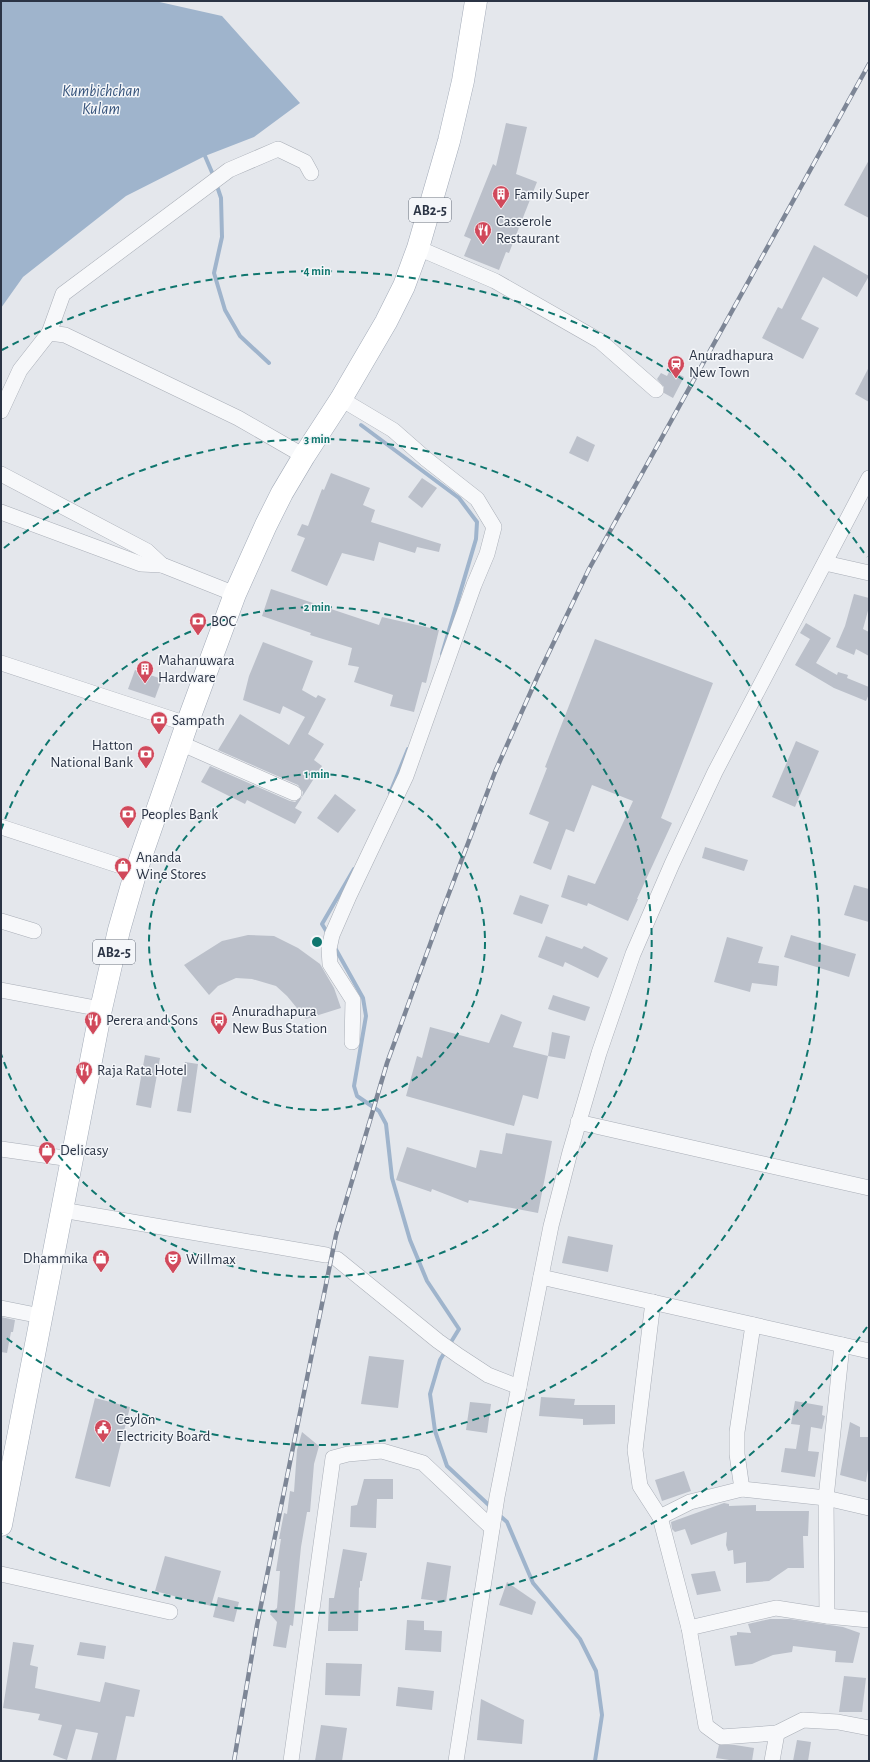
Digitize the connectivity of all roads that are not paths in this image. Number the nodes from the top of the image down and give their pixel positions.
1 (476, 1) edge
2 (311, 172) dead end
3 (418, 248) junction
4 (49, 333) junction
5 (656, 390) dead end
6 (337, 405) junction
7 (1, 411) edge
8 (304, 456) junction
9 (1, 474) edge
10 (869, 478) edge
11 (1, 512) edge
12 (825, 563) junction
13 (162, 565) junction
14 (869, 573) edge
15 (234, 594) junction
16 (1, 663) edge
17 (184, 733) junction
18 (294, 793) dead end
19 (1, 827) edge
20 (136, 871) junction
21 (1, 922) edge
22 (34, 931) dead end
23 (1, 990) edge
24 (101, 1009) junction
25 (352, 1042) dead end
26 (578, 1122) junction
27 (1, 1148) edge
28 (71, 1159) junction
29 (869, 1188) edge
30 (62, 1210) junction
31 (540, 1277) junction
32 (653, 1302) junction
33 (1, 1308) edge
34 (41, 1316) junction
35 (753, 1325) junction
36 (842, 1345) junction
37 (869, 1351) edge
38 (519, 1387) junction
39 (742, 1489) junction
40 (826, 1498) junction
41 (869, 1508) edge
42 (660, 1517) junction
43 (493, 1523) junction
44 (1, 1525) edge
45 (1, 1574) edge
46 (170, 1612) dead end
47 (827, 1616) junction
48 (869, 1620) edge
49 (689, 1628) junction
50 (869, 1728) edge
51 (777, 1733) junction
52 (291, 1761) edge
53 (456, 1761) edge
54 (772, 1761) edge

1 - 3 main road, AB2-5
2 - 4 street
3 - 5 street
3 - 6 main road, AB2-5
4 - 7 street
4 - 8 street
6 - 8 main road, AB2-5
6 - 25 street
8 - 15 main road, AB2-5
9 - 13 street
10 - 12 street
11 - 13 street
12 - 14 street
12 - 26 street
13 - 15 street
15 - 17 main road, AB2-5
16 - 17 street
17 - 18 street
17 - 20 main road, AB2-5
19 - 20 street
20 - 24 main road, AB2-5
21 - 22 street
23 - 24 street
24 - 28 main road, AB2-5
26 - 29 street
26 - 31 street
27 - 28 street
28 - 30 main road, AB2-5
30 - 34 main road, AB2-5
30 - 38 street
31 - 32 street
31 - 38 street
32 - 35 street
32 - 42 street
33 - 34 street
34 - 44 main road, AB2-5
35 - 36 street
35 - 39 street
36 - 37 street
36 - 40 street
38 - 43 street
39 - 40 street
39 - 42 street
40 - 41 street
40 - 47 street
42 - 49 street
43 - 52 street
43 - 53 street
45 - 46 street
47 - 48 street
47 - 49 street
49 - 51 street
50 - 51 street
51 - 54 street

